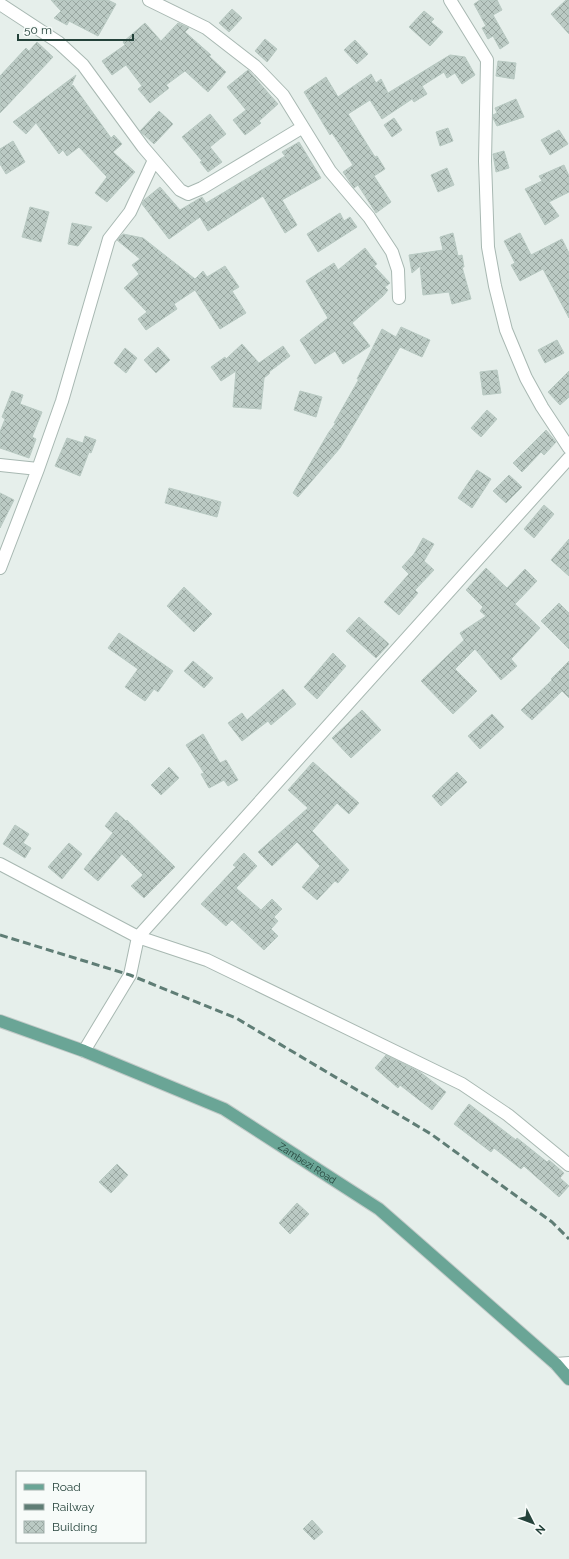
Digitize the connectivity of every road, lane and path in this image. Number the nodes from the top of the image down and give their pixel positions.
1 (149, 0) edge
2 (450, 0) edge
3 (0, 4) edge
4 (303, 127) junction
5 (154, 160) junction
6 (399, 298) dead end
7 (569, 448) edge
8 (569, 458) edge
9 (0, 465) edge
10 (38, 469) junction
11 (0, 568) edge
12 (0, 864) edge
13 (138, 937) junction
14 (0, 1020) edge
15 (84, 1051) junction
16 (569, 1165) edge
17 (569, 1363) edge
18 (556, 1364) junction
19 (569, 1379) edge

1 - 4 street
2 - 7 street
3 - 5 street
4 - 5 street
4 - 6 street
5 - 10 street
8 - 13 street
9 - 10 street
10 - 11 street
12 - 13 street
13 - 15 street
13 - 16 street
14 - 15 main road, Zambezi Road
15 - 18 main road, Zambezi Road
17 - 18 street
18 - 19 main road, Zambezi Road

